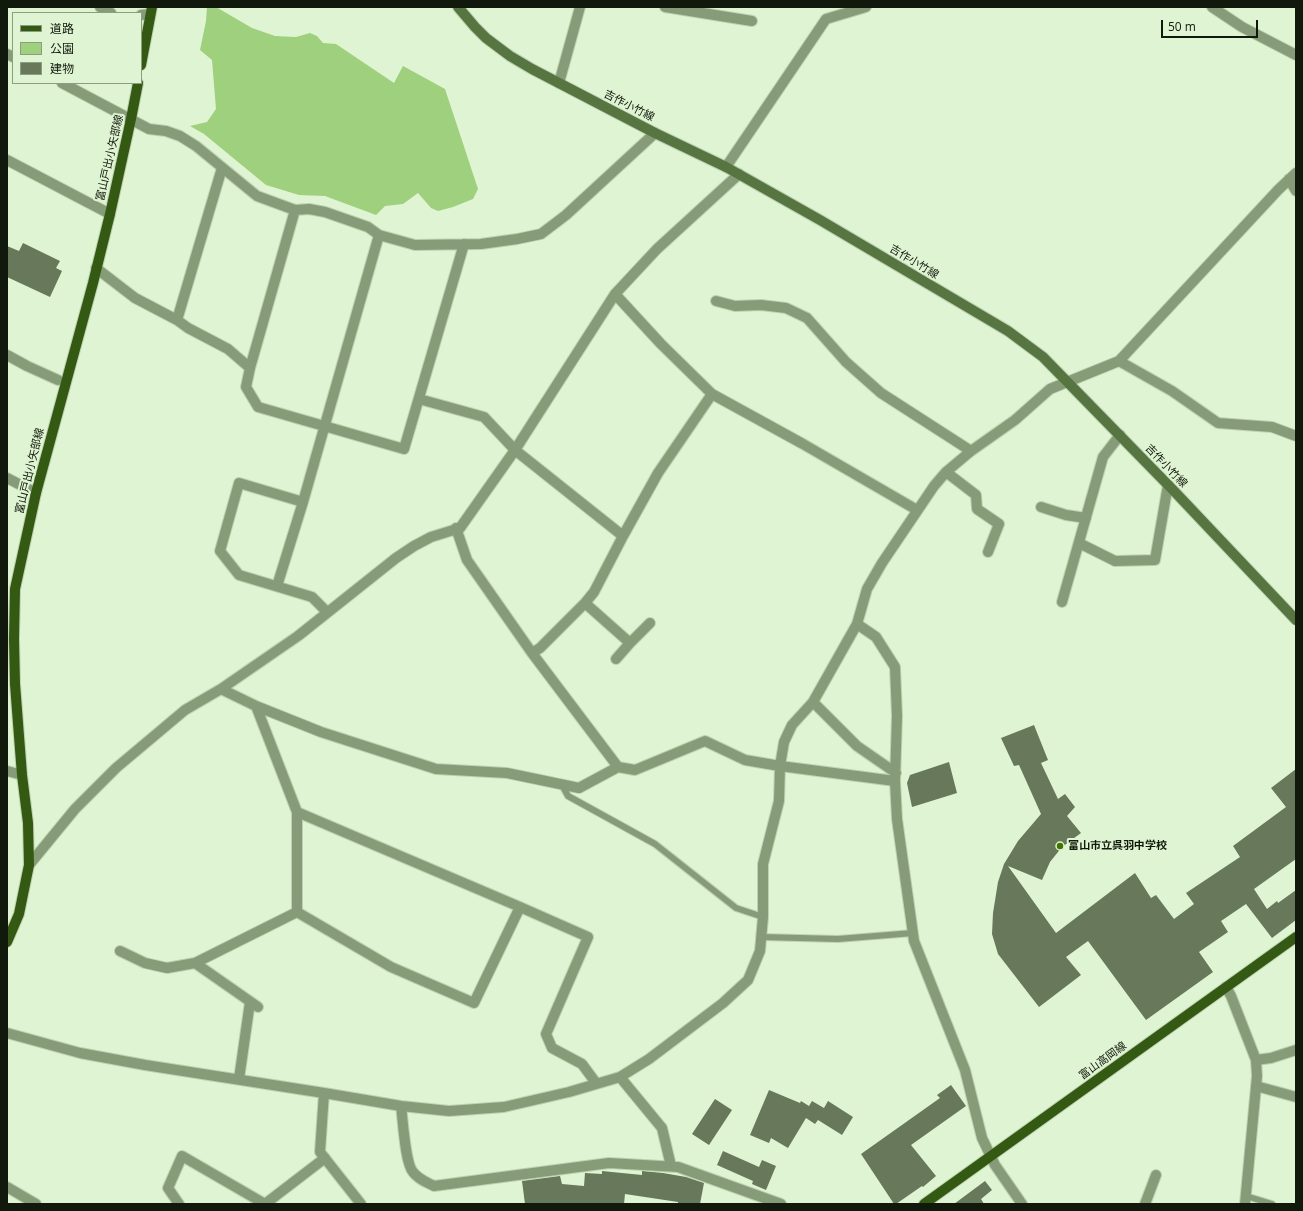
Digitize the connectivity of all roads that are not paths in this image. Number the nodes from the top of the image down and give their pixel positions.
1 (100, 7) edge
2 (458, 7) edge
3 (580, 7) edge
4 (665, 7) edge
5 (866, 7) edge
6 (1212, 7) edge
7 (109, 12) edge
8 (148, 12) edge
9 (752, 21) dead end
10 (1296, 55) edge
11 (142, 57) edge
12 (559, 83) junction
13 (64, 84) edge
14 (138, 84) edge
15 (131, 119) junction
16 (655, 133) junction
17 (7, 160) edge
18 (726, 167) junction
19 (222, 168) junction
20 (739, 174) junction
21 (1292, 176) edge
22 (1296, 191) edge
23 (295, 210) junction
24 (110, 214) junction
25 (379, 235) junction
26 (464, 244) junction
27 (96, 268) junction
28 (615, 294) junction
29 (716, 301) dead end
30 (177, 320) junction
31 (7, 354) edge
32 (1119, 361) junction
33 (250, 368) junction
34 (58, 380) dead end
35 (1068, 382) junction
36 (712, 394) junction
37 (419, 399) junction
38 (325, 426) junction
39 (1120, 435) junction
40 (1296, 436) edge
41 (515, 450) junction
42 (971, 451) junction
43 (946, 472) junction
44 (7, 478) edge
45 (1168, 485) junction
46 (36, 493) junction
47 (303, 502) junction
48 (1041, 507) dead end
49 (917, 510) junction
50 (1086, 518) junction
51 (456, 528) junction
52 (623, 536) junction
53 (1079, 543) junction
54 (988, 552) dead end
55 (277, 586) junction
56 (1062, 602) dead end
57 (585, 603) junction
58 (327, 612) junction
59 (1296, 620) edge
60 (650, 623) dead end
61 (857, 624) junction
62 (630, 643) junction
63 (532, 653) junction
64 (616, 660) dead end
65 (221, 689) junction
66 (813, 702) junction
67 (256, 706) junction
68 (780, 766) junction
69 (618, 767) junction
70 (7, 771) edge
71 (22, 775) junction
72 (896, 777) junction
73 (562, 785) junction
74 (297, 812) junction
75 (29, 865) junction
76 (520, 907) junction
77 (297, 912) junction
78 (763, 917) junction
79 (913, 933) junction
80 (761, 937) junction
81 (1296, 937) edge
82 (7, 942) edge
83 (120, 951) dead end
84 (195, 963) junction
85 (1226, 987) junction
86 (7, 1033) edge
87 (1296, 1050) edge
88 (1256, 1060) junction
89 (620, 1077) junction
90 (239, 1079) junction
91 (596, 1084) junction
92 (1256, 1086) junction
93 (324, 1093) junction
94 (1296, 1097) edge
95 (401, 1106) junction
96 (991, 1156) junction
97 (325, 1158) junction
98 (671, 1166) junction
99 (1156, 1175) dead end
100 (7, 1187) edge
101 (1246, 1200) edge
102 (36, 1204) edge
103 (178, 1204) edge
104 (265, 1204) edge
105 (361, 1204) edge
106 (781, 1204) edge
107 (924, 1204) edge
108 (1022, 1204) edge
109 (1145, 1204) edge
110 (1272, 1204) edge

1 - 7 street
2 - 12 main road, 吉作小竹線
3 - 12 street
4 - 9 street
5 - 18 street
6 - 10 street
8 - 11 main road
12 - 16 main road, 吉作小竹線
13 - 15 street
14 - 15 main road, 富山戸出小矢部線
15 - 19 street
15 - 24 main road, 富山戸出小矢部線
16 - 18 main road, 吉作小竹線
16 - 26 street
17 - 24 street
18 - 20 main road, 吉作小竹線
19 - 23 street
19 - 30 street
20 - 28 street
20 - 35 main road, 吉作小竹線
21 - 22 street
21 - 32 street
23 - 25 street
23 - 33 street
24 - 27 main road, 富山戸出小矢部線
25 - 26 street
25 - 38 street
26 - 37 street
27 - 30 street
27 - 46 main road, 富山戸出小矢部線
28 - 36 street
28 - 41 street
29 - 42 street
30 - 33 street
31 - 34 street
32 - 35 street
32 - 40 street
33 - 38 street
35 - 39 main road, 吉作小竹線
35 - 42 street
36 - 49 street
36 - 52 street
37 - 38 street
37 - 41 street
38 - 47 street
39 - 45 main road, 吉作小竹線
39 - 50 street
41 - 51 street
41 - 52 street
42 - 43 street
43 - 49 street
43 - 54 street
44 - 46 street
45 - 53 street
45 - 59 main road, 吉作小竹線
46 - 71 main road, 富山戸出小矢部線
47 - 55 street
47 - 55 street
48 - 50 street
49 - 61 street
50 - 53 street
51 - 58 street
51 - 63 street
52 - 57 street
53 - 56 street
55 - 58 street
57 - 62 street
57 - 63 street
58 - 65 street
60 - 62 street
61 - 66 street
61 - 72 street
62 - 64 street
63 - 69 street
65 - 67 street
65 - 75 street
66 - 68 street
66 - 72 street
67 - 73 street
67 - 74 street
68 - 69 street
68 - 72 street
68 - 78 street
69 - 73 street
70 - 71 street
71 - 75 main road, 富山戸出小矢部線
72 - 79 street
73 - 78 lane
74 - 76 street
74 - 77 street
75 - 82 main road, 富山戸出小矢部線
76 - 77 street
76 - 91 street
77 - 84 street
78 - 80 street
79 - 80 lane
79 - 96 street
80 - 89 street
81 - 85 main road, 富山高岡線
83 - 84 street
84 - 90 street
85 - 88 street
85 - 96 main road, 富山高岡線
86 - 90 street
87 - 88 street
88 - 92 street
89 - 91 street
89 - 98 street
90 - 93 street
91 - 95 street
92 - 94 street
92 - 101 street
93 - 95 street
93 - 97 street
95 - 98 street
96 - 107 main road, 富山高岡線
96 - 108 street
97 - 104 street
97 - 105 street
98 - 106 street
99 - 109 street
100 - 102 street
101 - 110 lane
103 - 104 street

